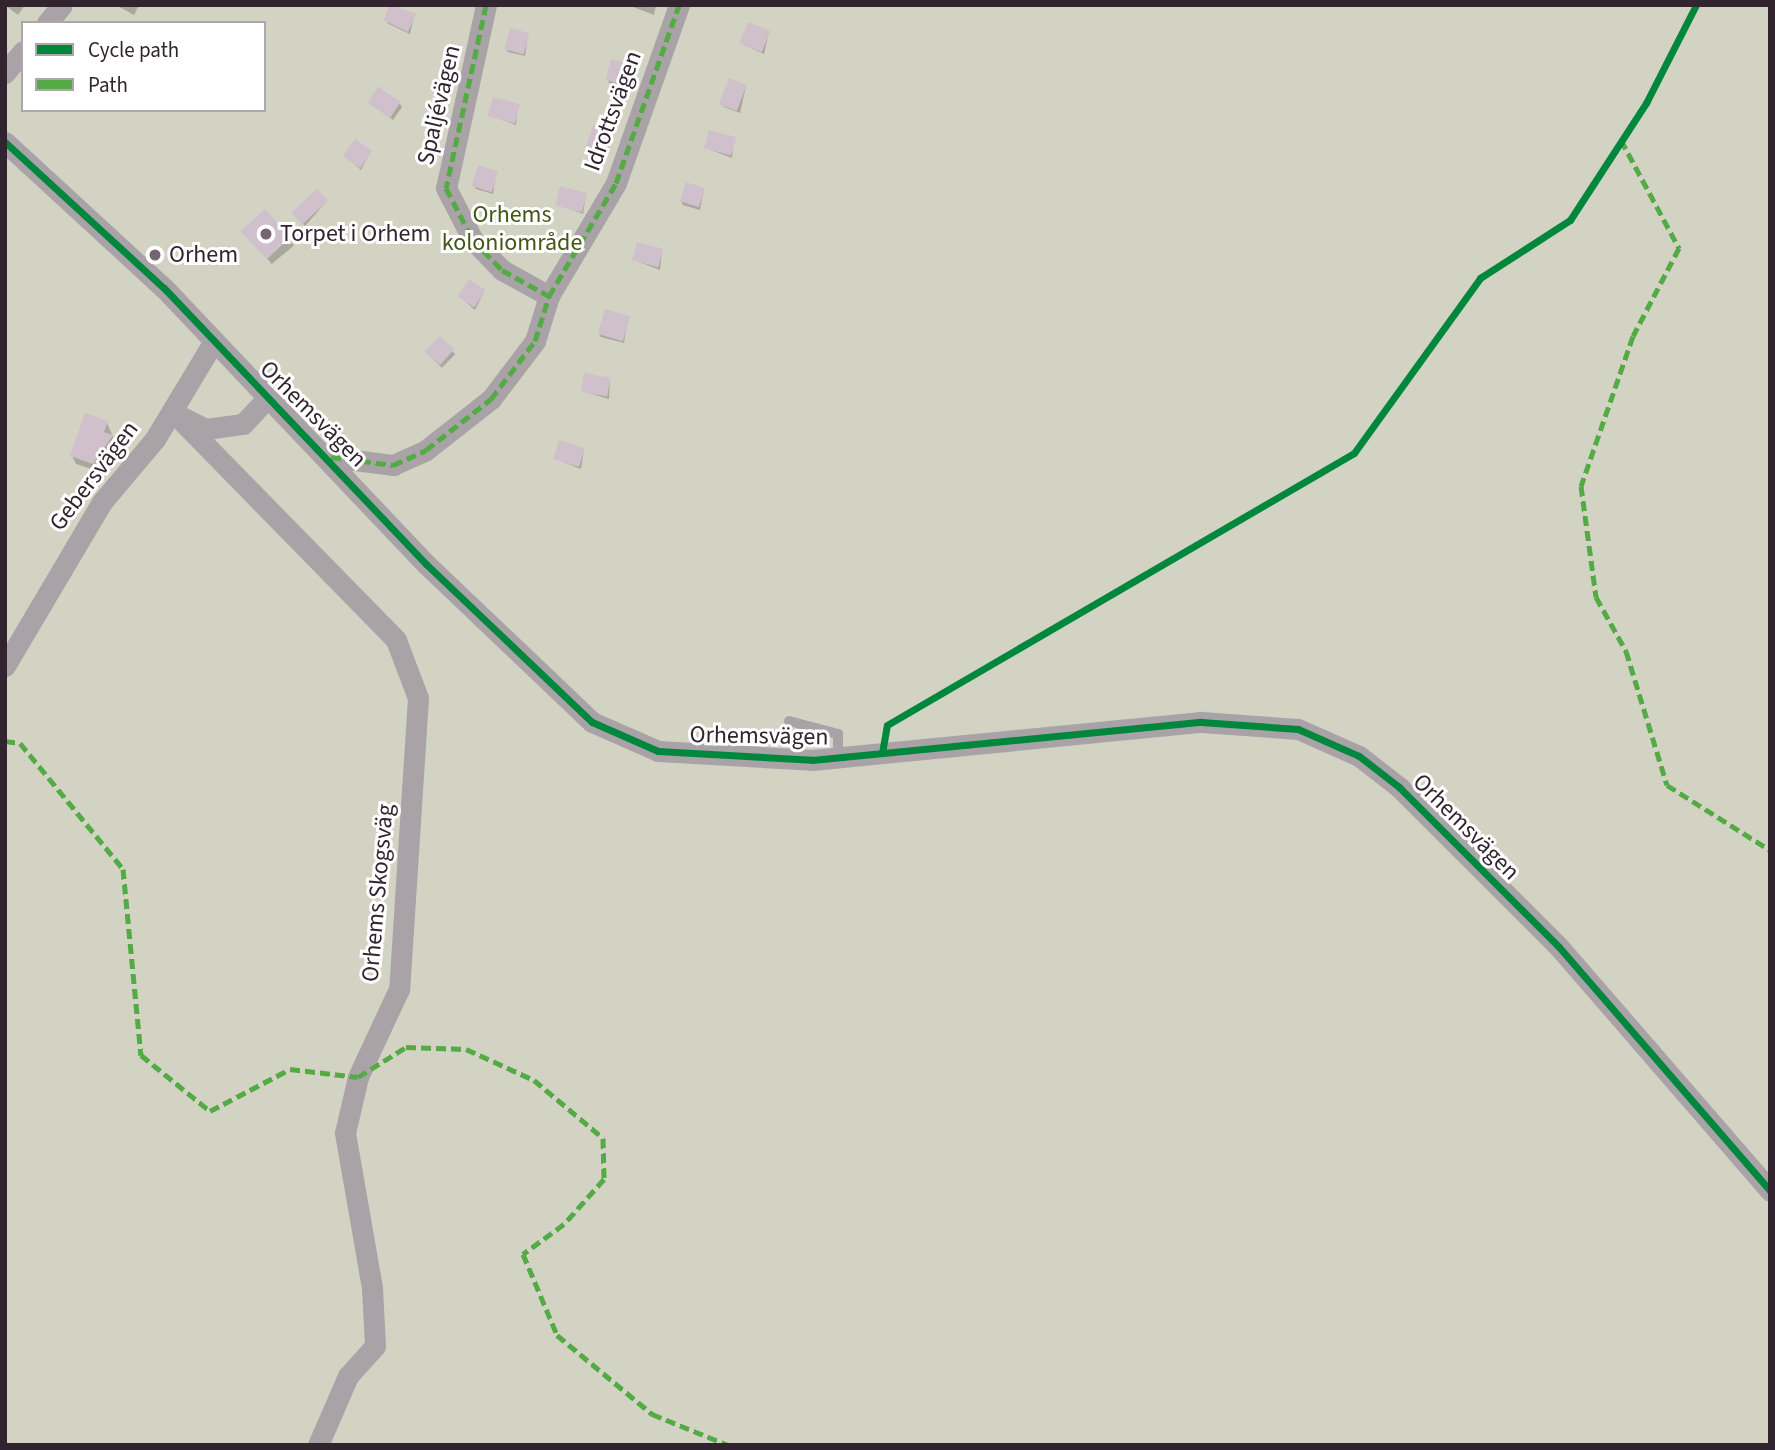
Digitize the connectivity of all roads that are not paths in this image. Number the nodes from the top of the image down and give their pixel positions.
1 (62, 5) edge
2 (486, 5) edge
3 (679, 5) edge
4 (49, 21) edge
5 (21, 53) edge
6 (5, 73) edge
7 (5, 142) edge
8 (549, 296) junction
9 (214, 341) junction
10 (267, 398) junction
11 (173, 412) junction
12 (331, 457) junction
13 (5, 666) edge
14 (789, 721) dead end
15 (838, 758) junction
16 (1770, 1191) edge
17 (318, 1445) edge

1 - 4 street
2 - 8 street, Spaljévägen
3 - 8 street, Idrottsvägen
5 - 6 street
7 - 9 street, Orhemsvägen
8 - 12 street, Idrottsvägen
9 - 10 street, Orhemsvägen
9 - 11 street
10 - 11 street, Gebersvägen
10 - 12 street, Orhemsvägen
11 - 13 street, Gebersvägen
11 - 17 street, Orhems Skogsväg
12 - 15 street, Orhemsvägen
14 - 15 lane
15 - 16 street, Orhemsvägen

